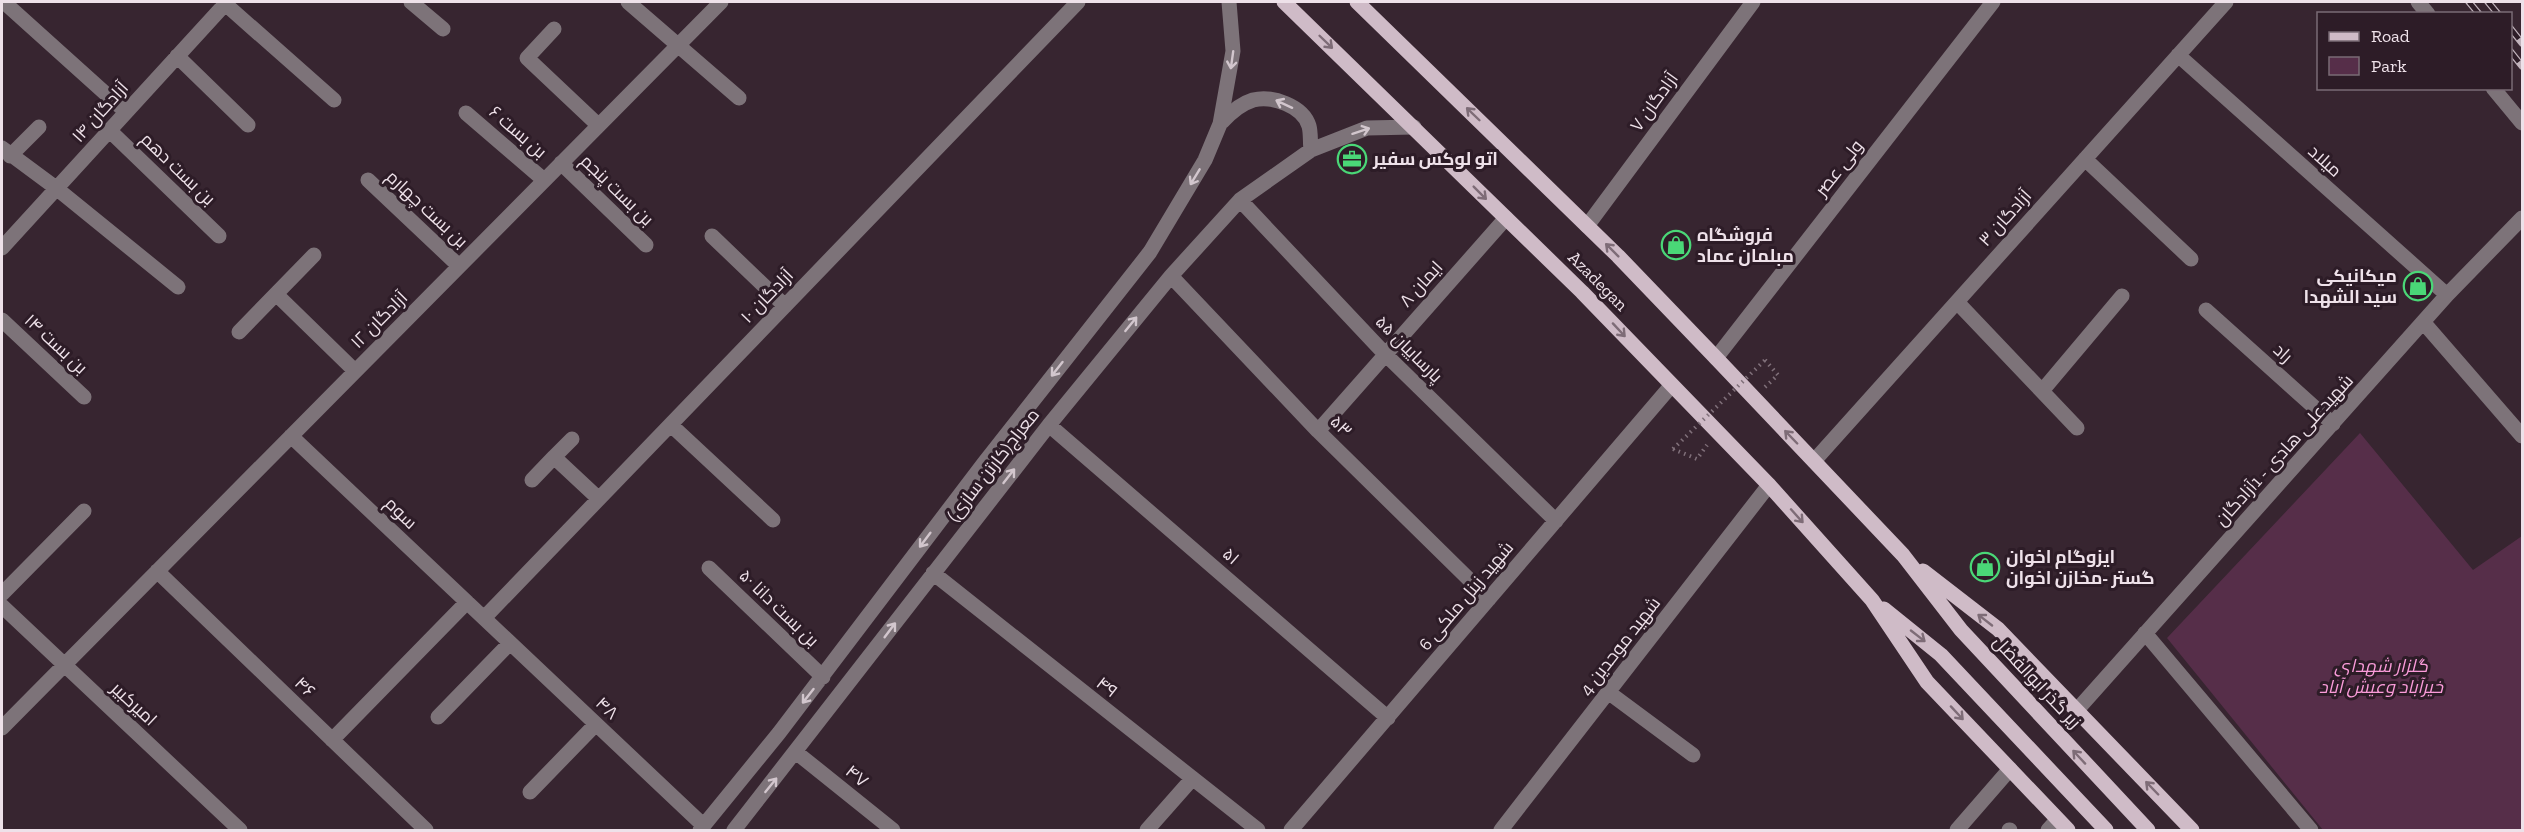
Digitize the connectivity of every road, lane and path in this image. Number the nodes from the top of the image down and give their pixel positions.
1 (225, 2) edge
2 (411, 2) edge
3 (628, 2) edge
4 (721, 2) edge
5 (1078, 2) edge
6 (1229, 2) edge
7 (1284, 2) edge
8 (1753, 2) edge
9 (1993, 2) edge
10 (2226, 2) edge
11 (6, 4) dead end
12 (1365, 4) edge
13 (443, 29) dead end
14 (554, 29) dead end
15 (677, 45) junction
16 (2178, 55) junction
17 (177, 56) junction
18 (2495, 90) edge
19 (739, 98) dead end
20 (334, 100) dead end
21 (126, 112) junction
22 (466, 113) dead end
23 (2523, 123) edge
24 (1220, 124) junction
25 (248, 125) dead end
26 (598, 125) junction
27 (39, 127) dead end
28 (1414, 127) junction
29 (109, 130) junction
30 (1311, 150) junction
31 (6, 152) edge
32 (2085, 159) junction
33 (561, 163) junction
34 (368, 180) dead end
35 (544, 180) junction
36 (56, 188) junction
37 (1240, 200) junction
38 (1506, 218) junction
39 (2523, 218) edge
40 (1587, 226) junction
41 (219, 236) dead end
42 (712, 236) dead end
43 (646, 245) dead end
44 (2, 248) edge
45 (314, 255) dead end
46 (2191, 259) dead end
47 (459, 266) junction
48 (1171, 276) junction
49 (178, 287) dead end
50 (276, 294) junction
51 (2447, 295) junction
52 (2122, 296) dead end
53 (1957, 302) junction
54 (785, 306) junction
55 (2206, 310) dead end
56 (2, 320) edge
57 (2424, 323) junction
58 (239, 332) dead end
59 (1385, 354) junction
60 (1716, 358) junction
61 (355, 371) junction
62 (1778, 375) dead end
63 (1671, 386) junction
64 (2042, 391) junction
65 (84, 397) dead end
66 (671, 424) junction
67 (2333, 424) junction
68 (1049, 425) junction
69 (2077, 428) dead end
70 (1318, 432) junction
71 (291, 436) junction
72 (2523, 436) edge
73 (572, 439) dead end
74 (554, 457) junction
75 (1697, 459) dead end
76 (1814, 461) junction
77 (532, 480) dead end
78 (1769, 485) junction
79 (599, 499) junction
80 (84, 511) dead end
81 (773, 520) dead end
82 (1556, 521) junction
83 (1903, 555) junction
84 (709, 568) dead end
85 (157, 571) junction
86 (933, 573) junction
87 (2, 594) edge
88 (1489, 598) junction
89 (1872, 600) junction
90 (467, 602) junction
91 (2, 606) edge
92 (484, 618) junction
93 (2145, 633) junction
94 (510, 643) junction
95 (64, 665) junction
96 (823, 677) junction
97 (1608, 692) junction
98 (2077, 710) junction
99 (438, 717) dead end
100 (1388, 717) junction
101 (596, 724) junction
102 (2, 728) edge
103 (332, 740) junction
104 (797, 753) junction
105 (1693, 755) dead end
106 (2010, 769) junction
107 (1192, 779) junction
108 (530, 792) dead end
109 (2058, 827) edge
110 (702, 828) edge
111 (240, 831) edge
112 (426, 831) edge
113 (734, 831) edge
114 (893, 831) edge
115 (1147, 831) edge
116 (1258, 831) edge
117 (1291, 831) edge
118 (1501, 831) edge
119 (1958, 831) edge
120 (2106, 831) edge
121 (2148, 831) edge
122 (2192, 831) edge
123 (2311, 831) edge

1 - 17 street, ۱۴ آزادگان
1 - 20 street
2 - 13 street
3 - 15 street
4 - 15 street, ۱۲ آزادگان
5 - 54 street, ۱۰ آزادگان
6 -> 24 street
7 -> 28 main road, Azadegan
8 - 40 street, ۷ آزادگان
9 - 60 street, ولی عصر
10 - 16 street, ۳ آزادگان
11 - 21 street
40 -> 12 main road, Azadegan
14 - 26 street
15 - 19 street
15 - 26 street, ۱۲ آزادگان
16 - 32 street, ۳ آزادگان
16 - 51 street, میلاد
17 - 21 street, ۱۴ آزادگان
17 - 25 street
18 - 23 street
21 - 29 street, ۱۴ آزادگان
22 - 35 street, بن بست ۶
30 -> 24 street
24 -> 96 street, معراج(کارتن سازی)
26 - 33 street, ۱۲ آزادگان
27 - 31 street
30 -> 28 street, معراج(کارتن سازی)
28 -> 38 main road, Azadegan
29 - 36 street, ۱۴ آزادگان
29 - 41 street, بن بست دهم
30 - 37 street, معراج(کارتن سازی)
31 - 36 street
32 - 46 street
32 - 53 street, ۳ آزادگان
33 - 35 street, ۱۲ آزادگان
33 - 43 street, بن بست پنجم
34 - 47 street, بن بست چهارم
35 - 47 street, ۱۲ آزادگان
36 - 44 street, ۱۴ آزادگان
36 - 49 street
37 - 48 street, معراج(کارتن سازی)
37 - 59 street, پارساییان ۵۵
38 - 59 street, ۸ ایمان
38 -> 63 main road, Azadegan
39 - 51 street, شهیدعلی هادی - 1آزادگان
60 -> 40 main road, Azadegan
42 - 54 street
45 - 50 street
47 - 61 street, ۱۲ آزادگان
68 -> 48 street, معراج(کارتن سازی)
48 - 70 street, ۵۳
50 - 58 street
50 - 61 street
51 - 57 street, شهیدعلی هادی - 1آزادگان
52 - 64 street
53 - 64 street
53 - 76 street, ۳ آزادگان
54 - 66 street, ۱۰ آزادگان
55 - 67 street, راد
56 - 65 street, بن بست ۱۴
57 - 67 street, شهیدعلی هادی - 1آزادگان
57 - 72 street
59 - 70 street, ۸ ایمان
59 - 82 street, پارساییان ۵۵
76 -> 60 main road, Azadegan
61 - 71 street, ۱۲ آزادگان
62 - 75 path, bridge
63 - 78 main road, Azadegan
63 - 82 street, 6 شهید زینل ملکی
64 - 69 street
66 - 79 street, ۱۰ آزادگان
66 - 81 street
67 - 93 street, شهیدعلی هادی - 1آزادگان
86 -> 68 street, معراج(کارتن سازی)
68 - 100 street, ۵۱
70 - 88 street, ۵۳
71 - 85 street, ۱۲ آزادگان
71 - 90 street, سوم
73 - 74 street
74 - 77 street
74 - 79 street
76 - 83 main road, Azadegan
78 -> 89 main road, Azadegan
78 - 97 street, 4 شهید موحدین
79 - 92 street, ۱۰ آزادگان
80 - 87 street
82 - 88 street, 6 شهید زینل ملکی
98 -> 83 main road
121 -> 83 main road, زیر گذر ابوالفضل
84 - 96 street, بن بست دانا ۵۰
85 - 95 street, ۱۲ آزادگان
85 - 103 street, ۴۶
104 -> 86 street, معراج(کارتن سازی)
86 - 107 street, ۴۹
88 - 100 street, 6 شهید زینل ملکی
89 -> 106 main road
89 -> 120 main road
90 - 92 street, سوم
90 - 103 street
91 - 95 street, امیرکبیر
92 - 94 street, ۴۸
93 - 98 street, شهیدعلی هادی - 1آزادگان
93 - 123 street
94 - 99 street
94 - 101 street, ۴۸
95 - 102 street, ۱۲ آزادگان
95 - 111 street, امیرکبیر
96 -> 110 street, معراج(کارتن سازی)
97 - 105 street
97 - 118 street, 4 شهید موحدین
122 -> 98 main road
100 - 117 street, 6 شهید زینل ملکی
101 - 108 street
101 - 110 street, ۴۸
103 - 112 street, ۴۶
113 -> 104 street, معراج(کارتن سازی)
104 - 114 street, ۴۷
106 - 109 main road
106 - 119 street
107 - 115 street
107 - 116 street, ۴۹

